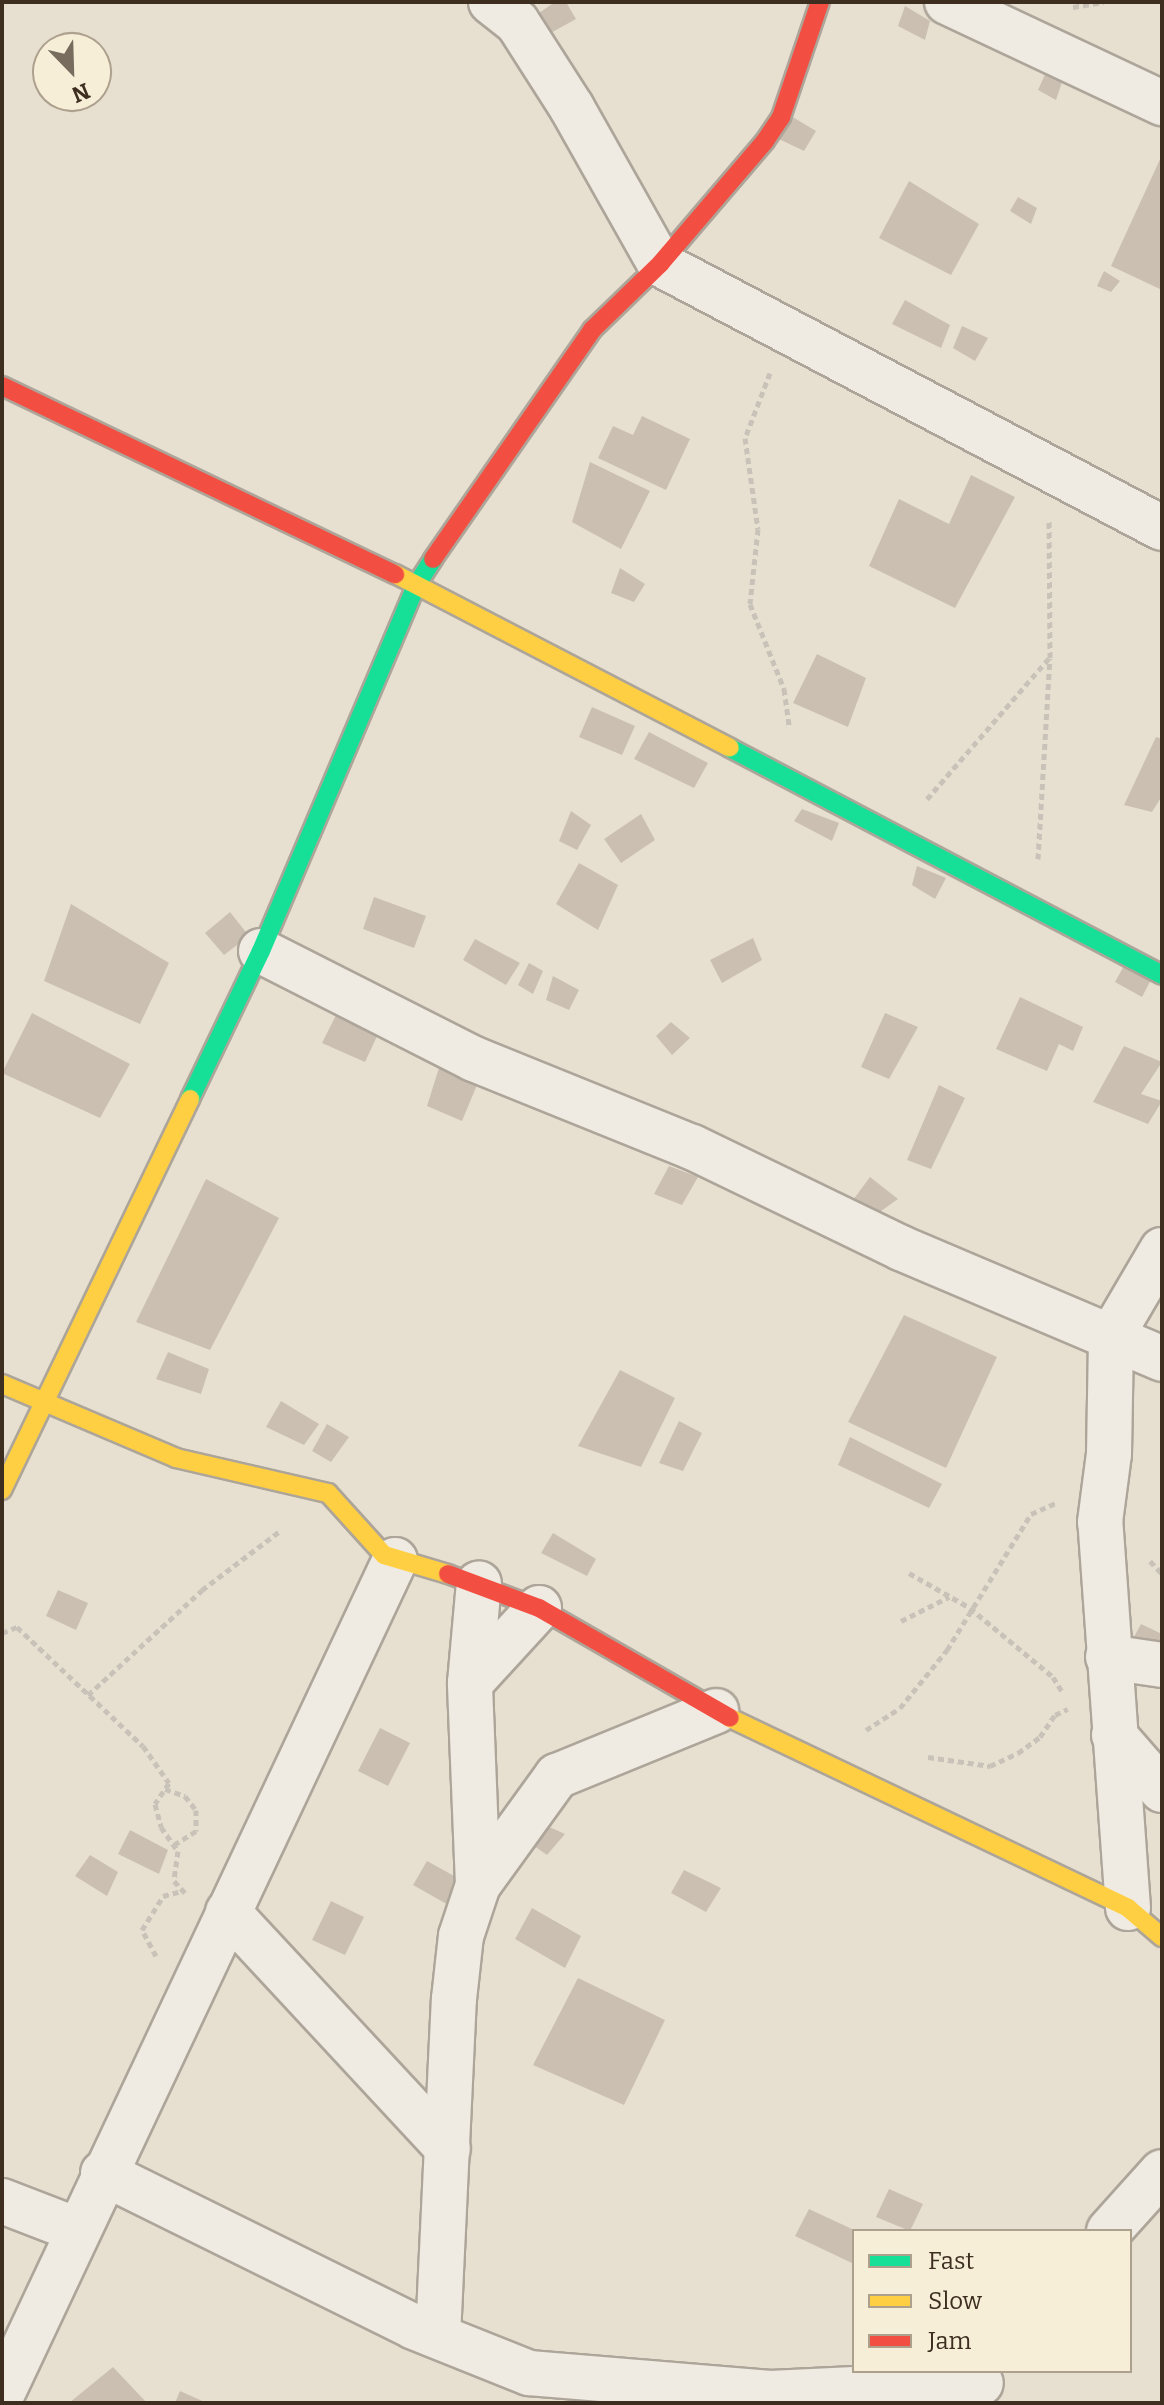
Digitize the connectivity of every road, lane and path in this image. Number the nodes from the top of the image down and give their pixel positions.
1 (491, 2) edge
2 (820, 2) edge
3 (947, 2) edge
4 (1162, 103) edge
5 (660, 264) junction
6 (786, 331) junction
7 (2, 386) edge
8 (1048, 469) junction
9 (1162, 528) edge
10 (417, 584) junction
11 (1050, 658) junction
12 (796, 783) junction
13 (896, 836) junction
14 (1034, 908) junction
15 (261, 951) junction
16 (1162, 975) edge
17 (1162, 1250) edge
18 (1111, 1337) junction
19 (1162, 1359) edge
20 (2, 1384) edge
21 (44, 1403) junction
22 (4, 1480) edge
23 (1106, 1482) junction
24 (328, 1493) junction
25 (1143, 1554) dead end
26 (395, 1560) junction
27 (909, 1573) dead end
28 (1162, 1574) edge
29 (479, 1583) junction
30 (950, 1597) junction
31 (539, 1608) junction
32 (970, 1608) junction
33 (901, 1621) dead end
34 (2, 1633) edge
35 (1108, 1657) junction
36 (1162, 1665) edge
37 (470, 1683) junction
38 (88, 1695) junction
39 (1072, 1707) dead end
40 (716, 1711) junction
41 (1114, 1735) junction
42 (841, 1771) junction
43 (165, 1789) junction
44 (1162, 1790) edge
45 (893, 1796) junction
46 (174, 1845) junction
47 (478, 1885) junction
48 (1128, 1908) junction
49 (228, 1912) junction
50 (1162, 1937) edge
51 (448, 2149) junction
52 (1162, 2172) edge
53 (103, 2173) junction
54 (2, 2201) edge
55 (1111, 2229) edge
56 (77, 2230) junction
57 (438, 2336) junction
58 (981, 2386) edge
59 (2, 2394) edge

1 - 5 street
2 - 5 street
3 - 4 street
5 - 6 street
5 - 10 street
6 - 8 street
6 - 12 path
7 - 10 street
8 - 9 street
8 - 11 path
10 - 12 street
10 - 15 street
11 - 13 path
11 - 14 path
12 - 13 street
13 - 14 street
14 - 16 street
15 - 18 street
15 - 21 street
17 - 18 street
18 - 19 street
18 - 23 street
20 - 21 street
21 - 22 street
21 - 24 street
23 - 32 path
23 - 35 street
24 - 26 street
24 - 38 path
25 - 28 path
26 - 29 street
26 - 49 street
27 - 30 path
29 - 31 street
29 - 37 street
30 - 32 path
30 - 33 path
31 - 37 street
31 - 40 street
32 - 42 path
34 - 38 path
35 - 36 street
35 - 41 street
37 - 47 street
38 - 43 path
39 - 45 path
40 - 42 street
40 - 47 street
41 - 44 street
41 - 48 street
42 - 45 street
43 - 46 path
43 - 46 path
45 - 48 street
46 - 49 path
47 - 51 street
48 - 50 street
49 - 51 street
49 - 53 street
51 - 57 street
52 - 55 street
53 - 56 street
53 - 57 street
54 - 56 street
56 - 59 street
57 - 58 street

